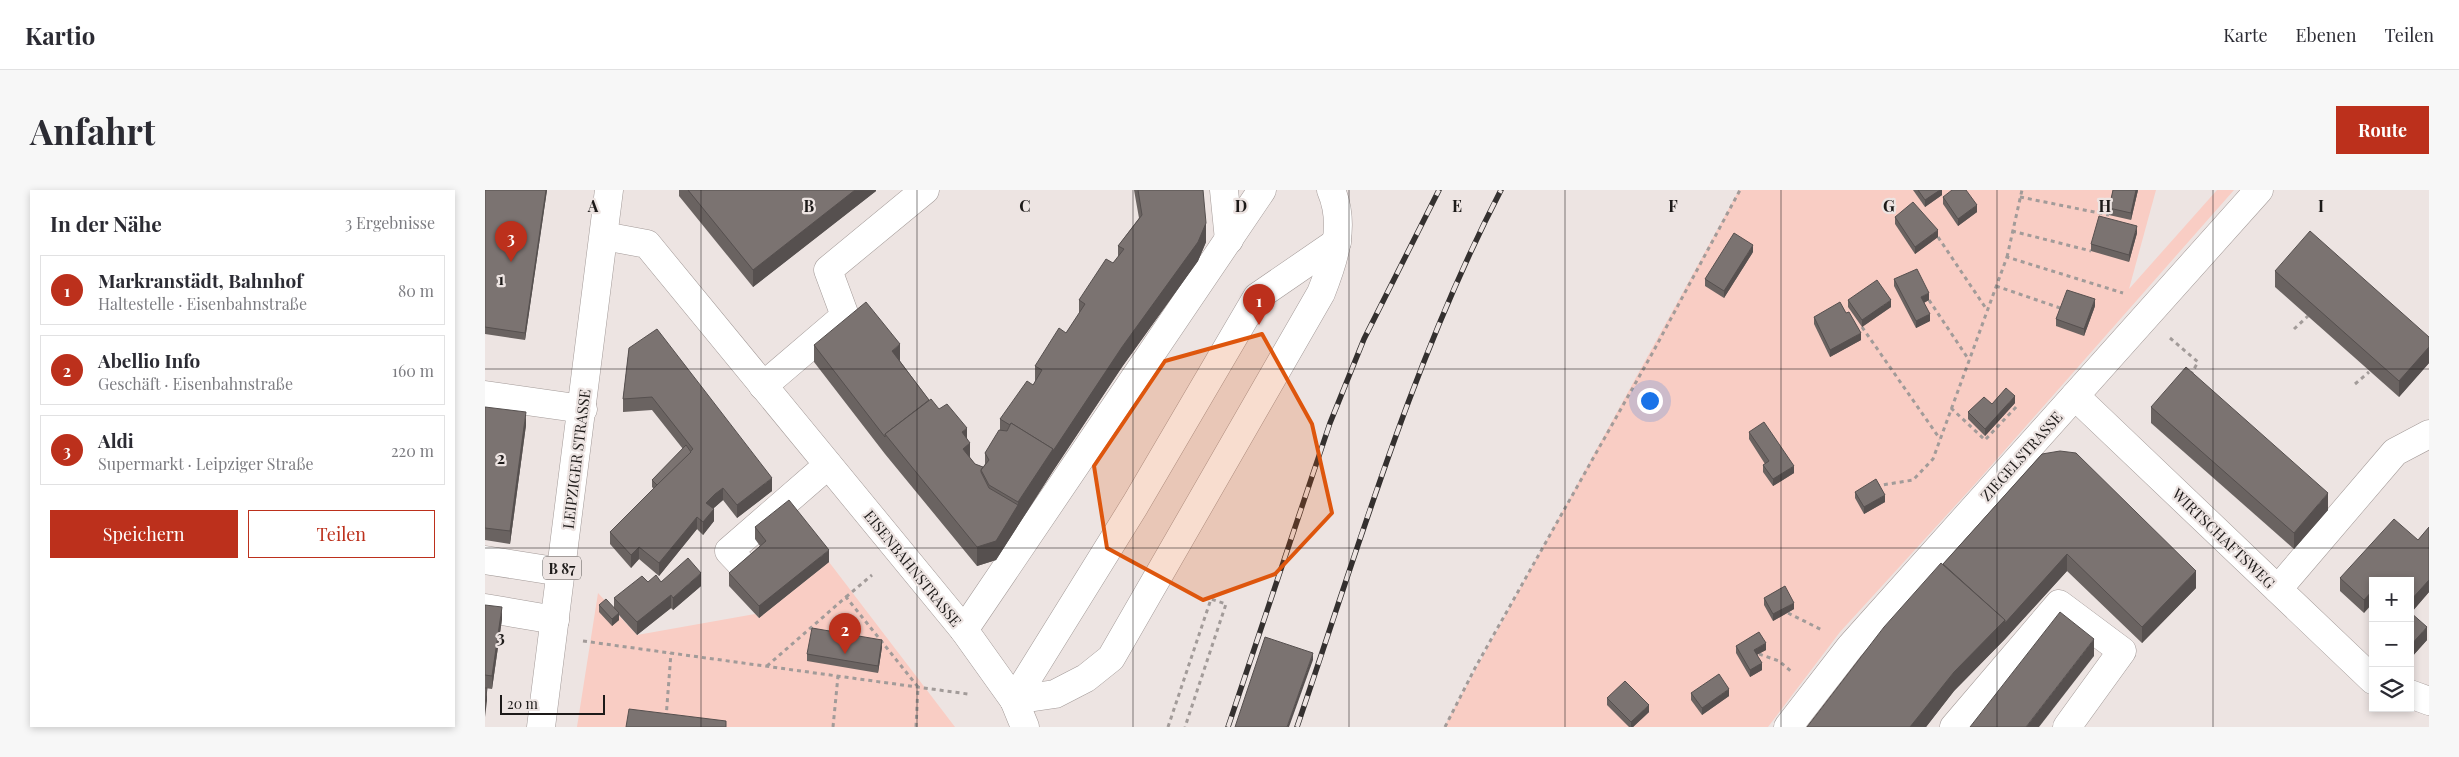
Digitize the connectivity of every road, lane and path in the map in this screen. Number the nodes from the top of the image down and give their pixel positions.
1 (609, 190) edge
2 (925, 190) edge
3 (1224, 190) edge
4 (1262, 190) edge
5 (1331, 190) edge
6 (1740, 190) edge
7 (2022, 190) edge
8 (2259, 190) edge
9 (2020, 197) junction
10 (2109, 215) edge
11 (2012, 231) junction
12 (604, 236) junction
13 (1938, 237) edge
14 (1229, 240) junction
15 (1337, 242) junction
16 (2091, 251) edge
17 (2007, 257) junction
18 (1996, 286) junction
19 (2125, 293) dead end
20 (1929, 300) edge
21 (2063, 309) edge
22 (1987, 310) junction
23 (2146, 316) junction
24 (2308, 316) edge
25 (1862, 327) edge
26 (2294, 329) dead end
27 (1969, 360) junction
28 (2369, 372) edge
29 (2190, 377) edge
30 (2355, 384) dead end
31 (763, 386) junction
32 (485, 395) edge
33 (2075, 396) junction
34 (2017, 406) dead end
35 (1951, 408) junction
36 (583, 409) junction
37 (2429, 434) edge
38 (1940, 439) junction
39 (828, 465) junction
40 (1876, 486) edge
41 (485, 560) edge
42 (747, 570) edge
43 (561, 572) junction
44 (872, 574) dead end
45 (2278, 589) junction
46 (847, 597) junction
47 (485, 608) edge
48 (1788, 613) edge
49 (554, 628) junction
50 (964, 630) junction
51 (1850, 647) junction
52 (671, 653) junction
53 (767, 666) junction
54 (838, 676) junction
55 (2369, 676) edge
56 (918, 687) junction
57 (2414, 695) edge
58 (1014, 700) junction
59 (2429, 701) edge
60 (541, 727) edge
61 (665, 727) edge
62 (833, 727) edge
63 (916, 727) edge
64 (1025, 727) edge
65 (1168, 727) edge
66 (1185, 727) edge
67 (1445, 727) edge
68 (1788, 727) edge
69 (1954, 727) edge
70 (2067, 727) edge

1 - 12 street, LEIPZIGER STRASSE / B 87
2 - 31 street
3 - 14 street
4 - 14 street, EISENBAHNSTRASSE
5 - 15 street
6 - 67 path
7 - 9 path
8 - 23 street, ZIEGELSTRASSE
9 - 10 path
9 - 11 path
11 - 16 path
11 - 17 path
12 - 31 street, EISENBAHNSTRASSE
12 - 36 street, LEIPZIGER STRASSE / B 87
13 - 22 path
14 - 50 street, EISENBAHNSTRASSE
15 - 58 street
15 - 58 street
17 - 18 path
17 - 19 path
18 - 21 path
18 - 22 path
20 - 27 path
22 - 27 path
23 - 29 path
23 - 33 street, ZIEGELSTRASSE
24 - 26 path
25 - 38 path
27 - 35 path
28 - 30 path
31 - 39 street, EISENBAHNSTRASSE
32 - 36 street
33 - 45 street, WIRTSCHAFTSWEG
33 - 51 street, ZIEGELSTRASSE
34 - 35 path
35 - 38 path
36 - 43 street, LEIPZIGER STRASSE / B 87
37 - 45 street
38 - 40 path
39 - 42 street
39 - 50 street, EISENBAHNSTRASSE
41 - 43 street
43 - 49 street, LEIPZIGER STRASSE / B 87
44 - 46 path
45 - 55 street, WIRTSCHAFTSWEG
46 - 53 path
46 - 56 path
47 - 49 street
48 - 51 path
49 - 52 path
49 - 60 street, LEIPZIGER STRASSE / B 87
50 - 58 street
51 - 68 street, ZIEGELSTRASSE
52 - 53 path
52 - 61 path
53 - 54 path
54 - 56 path
54 - 62 path
56 - 58 path
56 - 63 path
57 - 59 street
58 - 64 street
65 - 66 path
69 - 70 street

